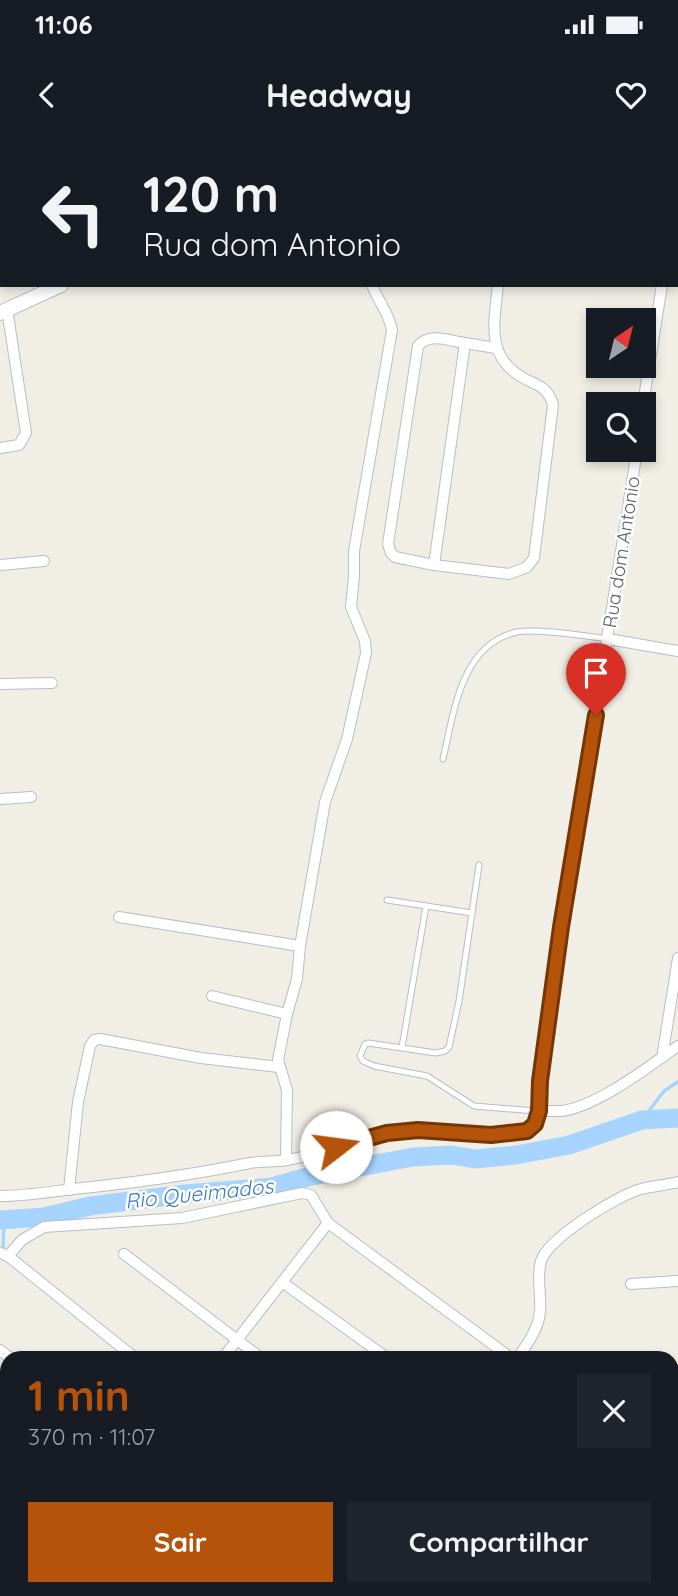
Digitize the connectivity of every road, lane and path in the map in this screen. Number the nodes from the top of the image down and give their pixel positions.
1 (57, 287) edge
2 (373, 287) edge
3 (498, 287) edge
4 (662, 287) edge
5 (3, 311) edge
6 (465, 344) junction
7 (496, 348) junction
8 (645, 392) edge
9 (0, 448) edge
10 (635, 462) edge
11 (44, 561) dead end
12 (0, 565) edge
13 (434, 565) junction
14 (608, 639) junction
15 (678, 651) edge
16 (52, 683) dead end
17 (0, 684) edge
18 (443, 758) dead end
19 (31, 797) dead end
20 (0, 799) edge
21 (479, 865) dead end
22 (387, 900) dead end
23 (426, 906) junction
24 (472, 913) junction
25 (118, 917) dead end
26 (300, 947) junction
27 (678, 958) edge
28 (212, 996) dead end
29 (287, 1014) junction
30 (678, 1046) edge
31 (402, 1047) junction
32 (662, 1058) junction
33 (279, 1067) junction
34 (539, 1111) junction
35 (286, 1160) junction
36 (678, 1182) edge
37 (69, 1190) junction
38 (0, 1196) edge
39 (328, 1223) junction
40 (124, 1254) dead end
41 (5, 1255) edge
42 (678, 1281) edge
43 (282, 1282) junction
44 (631, 1284) dead end
45 (237, 1340) junction
46 (126, 1351) edge
47 (228, 1351) edge
48 (252, 1351) edge
49 (377, 1351) edge
50 (502, 1351) edge
51 (522, 1351) edge

1 - 5 street
2 - 26 street
3 - 7 street
4 - 8 street
5 - 9 street
6 - 7 street
6 - 13 street
6 - 13 street
7 - 13 street
10 - 14 street, Rua dom Antonio
11 - 12 street
14 - 15 street
14 - 18 lane
14 - 34 street, Rua dom Antonio
16 - 17 street
19 - 20 street
21 - 24 lane
22 - 23 lane
23 - 24 lane
23 - 31 lane
24 - 31 lane
25 - 26 street
26 - 29 street
27 - 32 street
28 - 29 street
29 - 33 street
30 - 32 street
31 - 34 lane
32 - 34 street
33 - 35 street
33 - 37 street
34 - 35 street
35 - 37 street
36 - 51 street
37 - 38 street
39 - 41 street
39 - 43 street
39 - 50 street
40 - 45 street
41 - 46 street
42 - 44 street
43 - 45 street
43 - 49 street
45 - 47 street
45 - 48 street

